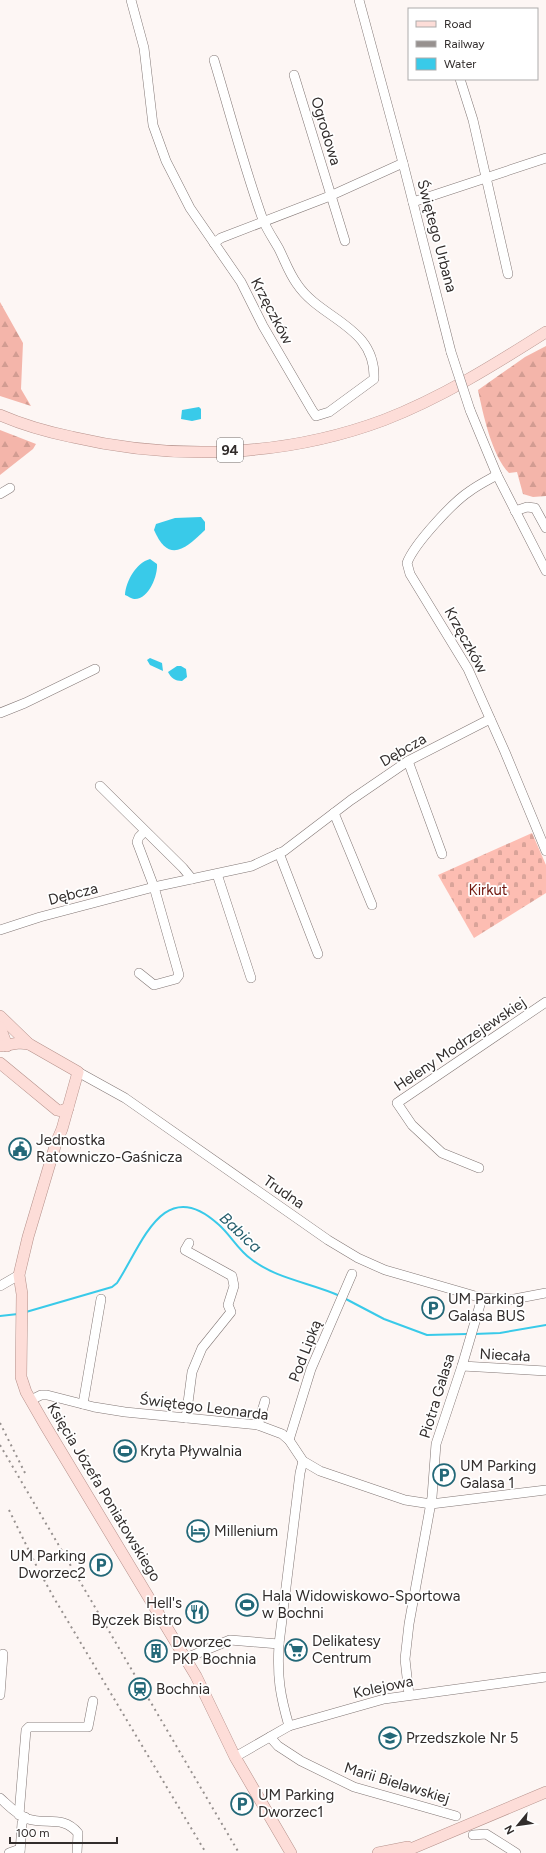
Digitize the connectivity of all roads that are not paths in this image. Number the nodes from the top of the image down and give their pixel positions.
1 (131, 0) edge
2 (359, 0) edge
3 (214, 60) dead end
4 (294, 75) dead end
5 (460, 80) edge
6 (546, 158) edge
7 (404, 163) junction
8 (486, 177) junction
9 (330, 196) junction
10 (413, 202) junction
11 (264, 221) junction
12 (345, 241) dead end
13 (214, 243) junction
14 (508, 274) dead end
15 (546, 332) edge
16 (0, 415) edge
17 (497, 475) junction
18 (10, 488) dead end
19 (0, 494) edge
20 (542, 510) edge
21 (515, 511) junction
22 (546, 528) edge
23 (546, 571) edge
24 (95, 669) dead end
25 (0, 713) edge
26 (490, 720) junction
27 (408, 761) junction
28 (100, 786) dead end
29 (334, 813) junction
30 (146, 831) junction
31 (546, 850) edge
32 (279, 854) junction
33 (442, 854) dead end
34 (217, 874) junction
35 (192, 879) junction
36 (154, 887) junction
37 (372, 905) dead end
38 (0, 930) edge
39 (318, 954) dead end
40 (139, 973) dead end
41 (251, 978) dead end
42 (546, 1002) edge
43 (0, 1016) edge
44 (0, 1027) edge
45 (30, 1044) junction
46 (3, 1046) edge
47 (2, 1065) edge
48 (78, 1072) junction
49 (63, 1109) junction
50 (479, 1168) dead end
51 (189, 1243) dead end
52 (352, 1274) dead end
53 (19, 1276) junction
54 (0, 1286) edge
55 (546, 1293) edge
56 (100, 1298) dead end
57 (482, 1298) junction
58 (462, 1366) junction
59 (546, 1371) edge
60 (31, 1400) junction
61 (265, 1401) dead end
62 (83, 1404) junction
63 (186, 1418) junction
64 (258, 1425) junction
65 (289, 1440) junction
66 (303, 1461) junction
67 (546, 1490) edge
68 (431, 1504) junction
69 (279, 1644) junction
70 (3, 1654) dead end
71 (186, 1658) junction
72 (546, 1677) edge
73 (0, 1695) edge
74 (409, 1695) junction
75 (93, 1701) dead end
76 (289, 1726) junction
77 (270, 1737) junction
78 (235, 1757) junction
79 (546, 1792) edge
80 (0, 1798) edge
81 (22, 1816) junction
82 (456, 1816) dead end
83 (473, 1835) dead end
84 (418, 1845) junction
85 (20, 1851) edge
86 (9, 1853) edge
87 (77, 1853) edge
88 (291, 1853) edge
89 (378, 1853) edge
90 (401, 1853) edge
91 (516, 1853) edge

1 - 13 street, Krzęczków
2 - 7 street, Świętego Urbana
3 - 11 street
4 - 9 street, Ogrodowa
5 - 8 street
6 - 8 street
7 - 9 street
7 - 10 street, Świętego Urbana
8 - 10 street
8 - 14 street
9 - 11 street
9 - 12 street, Ogrodowa
10 - 17 street, Świętego Urbana, bridge
11 - 13 street
11 - 13 street, Krzęczków
15 - 16 main road, 94
17 - 21 street, Świętego Urbana
17 - 26 street, Krzęczków
18 - 19 street
20 - 21 street
20 - 22 street
21 - 23 street, Świętego Urbana
24 - 25 street
26 - 27 street, Dębcza
26 - 31 street, Krzęczków
27 - 29 street, Dębcza
27 - 33 street
28 - 30 street
29 - 32 street, Dębcza
29 - 37 street
30 - 35 street
30 - 36 street
32 - 34 street, Dębcza
32 - 39 street
34 - 35 street, Dębcza
34 - 41 street
35 - 36 street, Dębcza
36 - 38 street, Dębcza
36 - 40 street
42 - 50 street, Heleny Modrzejewskiej
43 - 45 main road, Trudna
44 - 46 main road
45 - 46 main road
45 - 48 main road, Trudna
46 - 47 main road
47 - 49 main road
48 - 49 main road, Księcia Józefa Poniatowskiego
48 - 57 street, Trudna
49 - 53 main road, Księcia Józefa Poniatowskiego
51 - 63 street
52 - 65 street, Pod Lipką
53 - 54 street
53 - 60 main road, Księcia Józefa Poniatowskiego
55 - 57 street, Trudna
56 - 62 street
57 - 58 street, Piotra Galasa
58 - 59 street, Niecała
58 - 68 street, Piotra Galasa
60 - 62 street, Świętego Leonarda
60 - 71 main road, Księcia Józefa Poniatowskiego
61 - 64 street
62 - 63 street, Świętego Leonarda
63 - 64 street, Świętego Leonarda
64 - 65 street, Świętego Leonarda
65 - 66 street, Świętego Leonarda
66 - 68 street, Świętego Leonarda
66 - 69 street
67 - 68 street, Świętego Leonarda
68 - 74 street, Piotra Galasa
69 - 71 street
69 - 76 street
70 - 73 street
71 - 78 main road, Księcia Józefa Poniatowskiego
72 - 74 street, Kolejowa
74 - 76 street, Kolejowa
75 - 81 street
76 - 77 street, Kolejowa
77 - 78 street, Kolejowa
77 - 82 street, Marii Bielawskiej
78 - 88 main road, Księcia Józefa Poniatowskiego
79 - 84 main road
80 - 81 street
81 - 85 street
81 - 87 street
83 - 91 street
84 - 89 main road
84 - 90 main road
85 - 86 street

